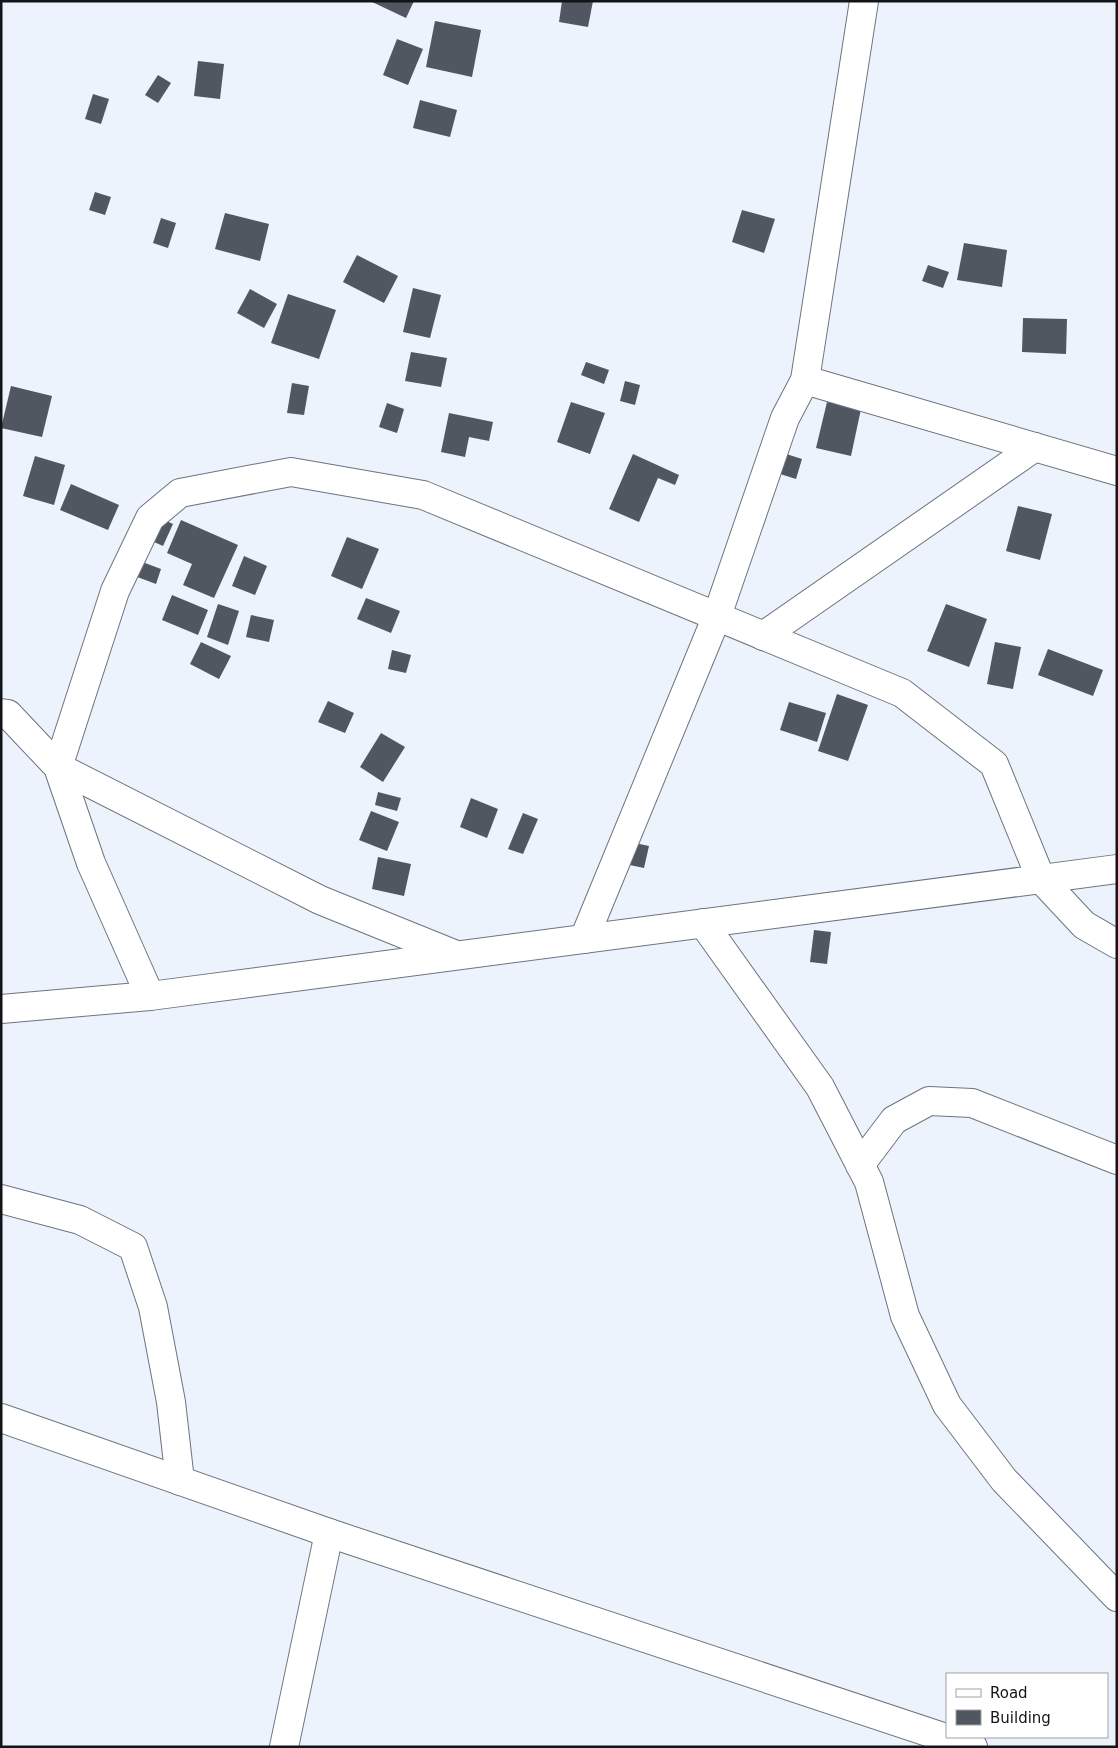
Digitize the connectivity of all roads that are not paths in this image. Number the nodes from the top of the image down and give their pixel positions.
1 (864, 1) edge
2 (805, 380) junction
3 (1035, 447) junction
4 (1117, 471) edge
5 (717, 616) junction
6 (764, 636) junction
7 (1, 713) edge
8 (58, 767) junction
9 (1117, 869) edge
10 (1041, 879) junction
11 (703, 923) junction
12 (584, 939) junction
13 (1117, 944) edge
14 (456, 955) junction
15 (150, 996) junction
16 (1, 1008) edge
17 (1117, 1160) edge
18 (860, 1165) junction
19 (1, 1199) edge
20 (1, 1418) edge
21 (180, 1481) junction
22 (329, 1533) junction
23 (1117, 1597) edge
24 (284, 1747) edge
25 (973, 1747) edge

1 - 2 street
2 - 3 street
2 - 5 street
3 - 4 street
3 - 6 street
5 - 6 street
5 - 8 street
5 - 12 street
6 - 10 street
7 - 8 street
8 - 14 street
8 - 15 street
9 - 10 street
10 - 11 street
10 - 13 street
11 - 12 street
11 - 18 street
12 - 14 street
14 - 15 street
15 - 16 street
17 - 18 street
18 - 23 street
19 - 21 street
20 - 21 street
21 - 22 street
22 - 24 street
22 - 25 street

